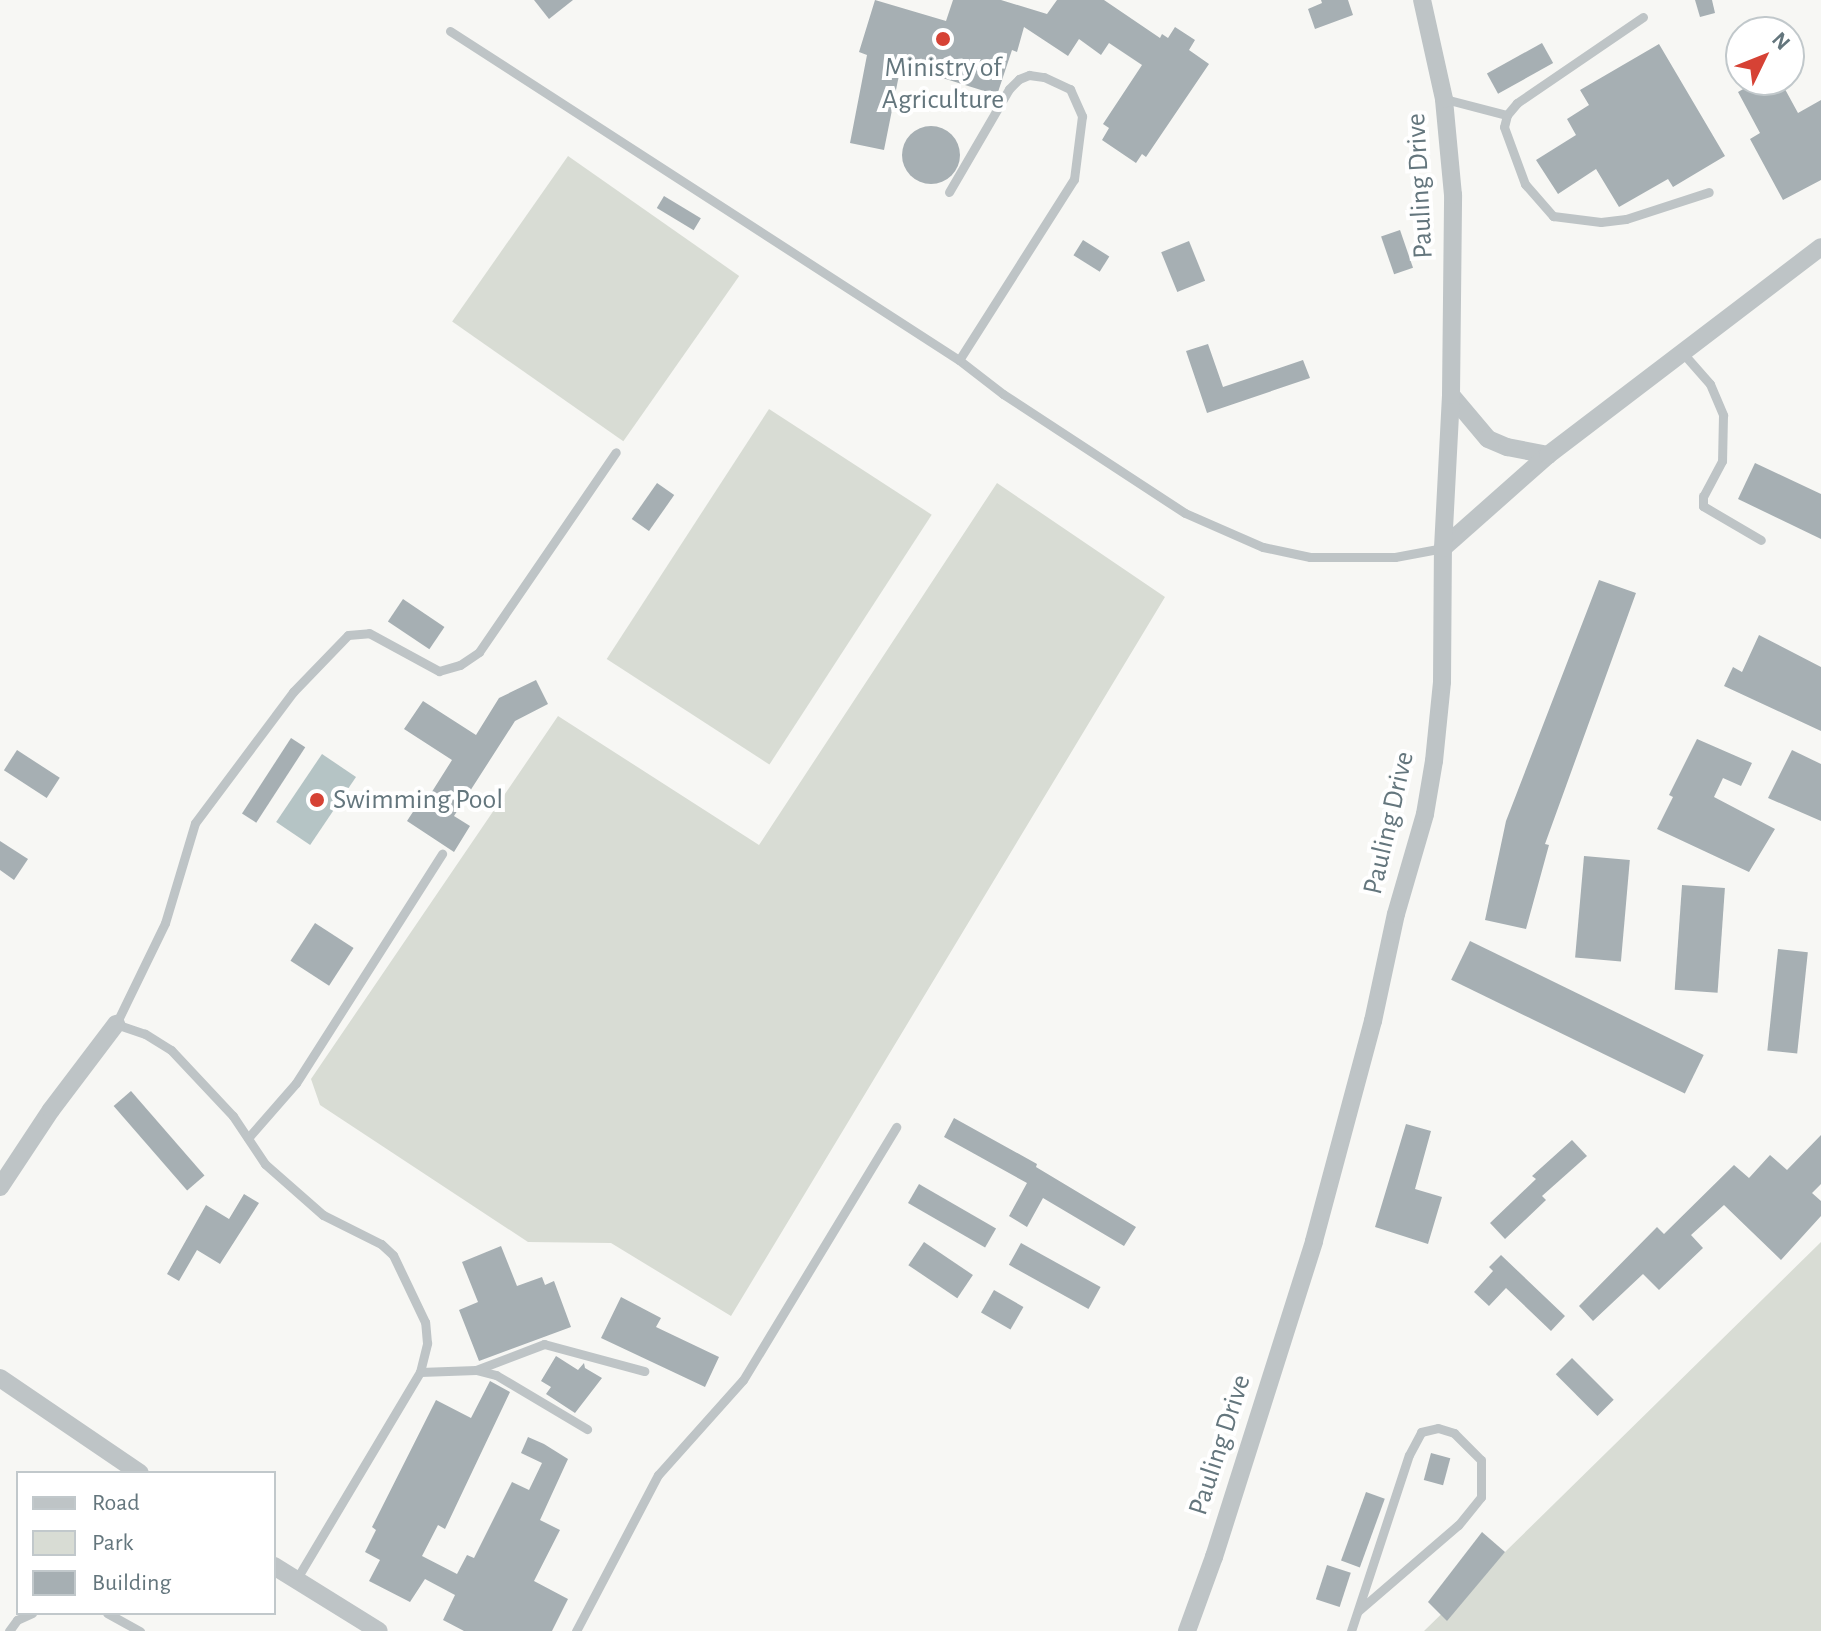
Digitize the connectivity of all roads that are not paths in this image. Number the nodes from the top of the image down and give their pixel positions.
1 (1422, 0) edge
2 (1643, 17) dead end
3 (450, 31) dead end
4 (1444, 99) junction
5 (1507, 115) junction
6 (949, 192) dead end
7 (1709, 192) dead end
8 (1821, 247) edge
9 (1681, 351) junction
10 (959, 360) junction
11 (1451, 395) junction
12 (616, 452) dead end
13 (1548, 455) junction
14 (1761, 540) dead end
15 (1443, 548) junction
16 (442, 854) dead end
17 (116, 1024) junction
18 (896, 1127) dead end
19 (248, 1138) junction
20 (0, 1187) edge
21 (476, 1370) junction
22 (644, 1371) dead end
23 (420, 1372) junction
24 (0, 1378) edge
25 (587, 1429) dead end
26 (137, 1471) edge
27 (276, 1567) edge
28 (296, 1580) junction
29 (1358, 1611) junction
30 (28, 1615) edge
31 (111, 1615) edge
32 (9, 1631) edge
33 (140, 1631) edge
34 (379, 1631) edge
35 (576, 1631) edge
36 (1187, 1631) edge
37 (1351, 1631) edge

1 - 4 street, Pauling Drive
2 - 5 lane
3 - 10 lane
4 - 5 lane
4 - 11 street, Pauling Drive
5 - 7 lane
6 - 10 lane
8 - 9 street
9 - 13 street
9 - 14 lane
10 - 15 lane
11 - 13 street
11 - 15 street, Pauling Drive
12 - 17 lane
13 - 15 street
15 - 36 street, Pauling Drive
16 - 19 lane
17 - 19 lane
17 - 20 street
18 - 35 lane
19 - 23 lane
21 - 22 lane
21 - 23 lane
21 - 25 lane
23 - 28 lane
24 - 26 street
27 - 28 street
28 - 34 street
29 - 29 lane
29 - 37 lane
30 - 32 lane
31 - 33 lane

